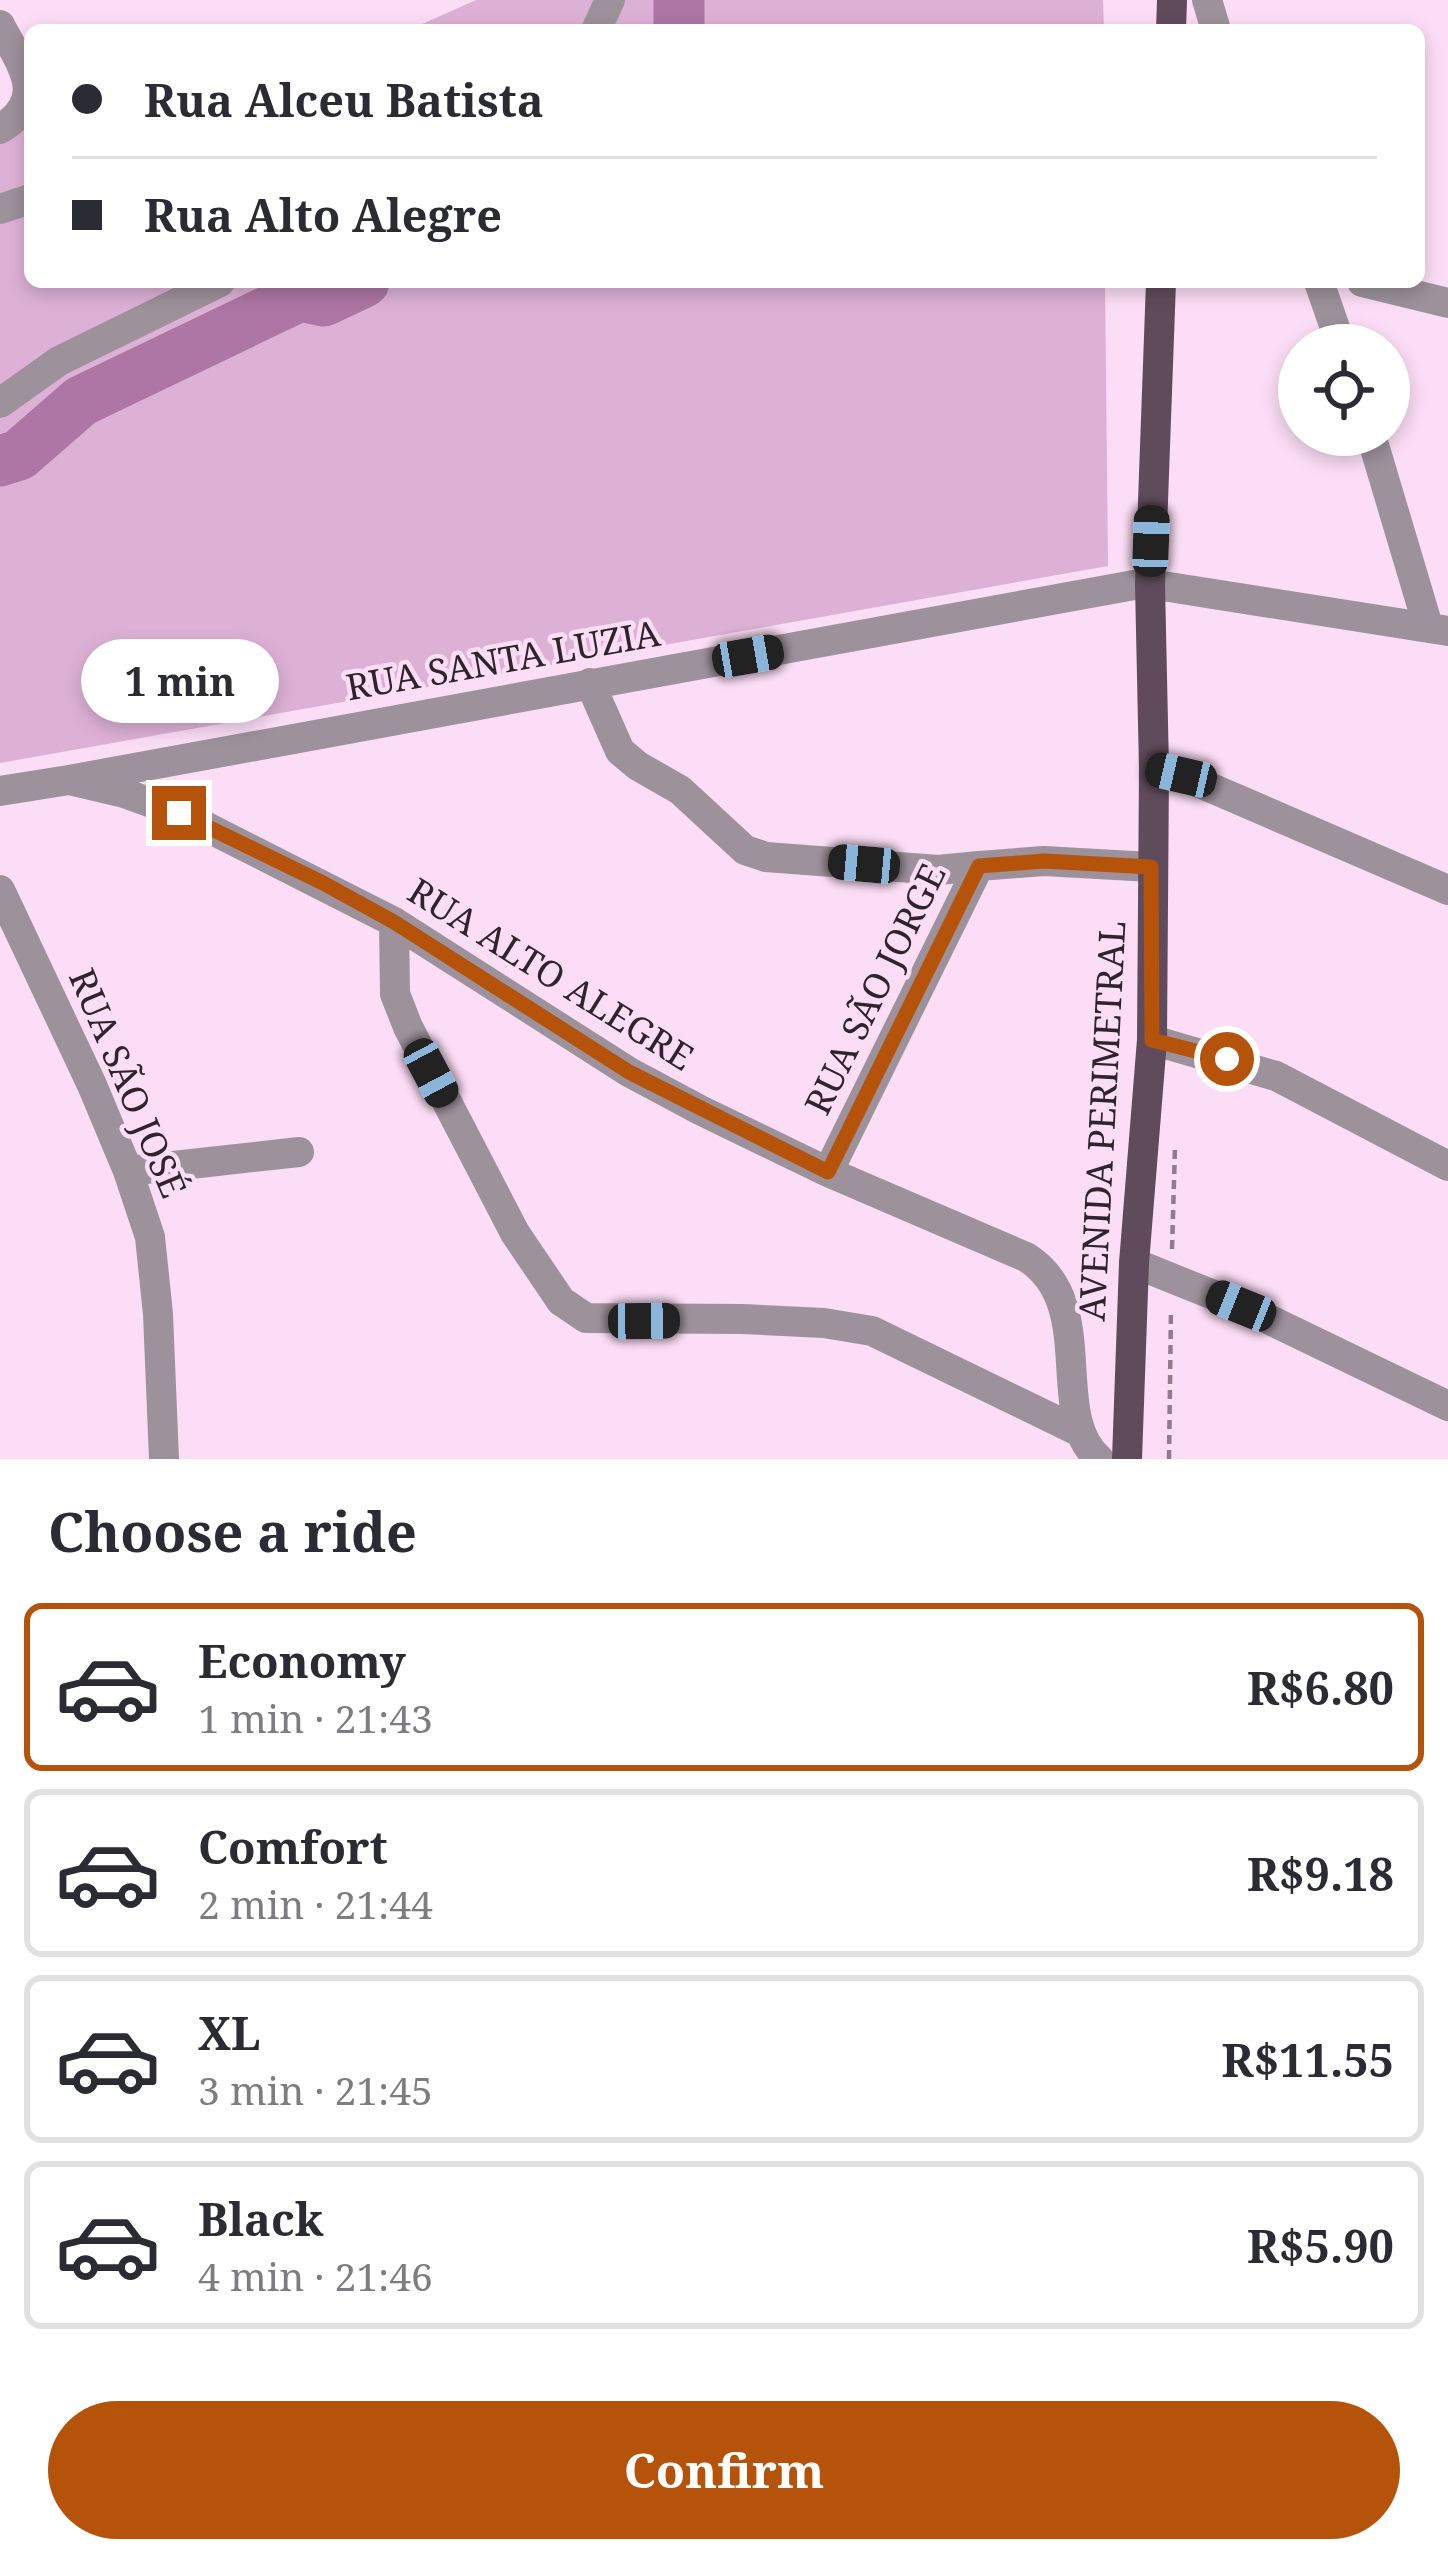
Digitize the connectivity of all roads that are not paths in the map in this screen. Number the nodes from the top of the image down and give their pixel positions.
1 (3, 31) edge
2 (24, 72) edge
3 (24, 106) edge
4 (0, 129) edge
5 (208, 288) edge
6 (1161, 288) edge
7 (1321, 288) edge
8 (1387, 288) edge
9 (1448, 303) edge
10 (1334, 324) edge
11 (0, 404) edge
12 (1378, 456) edge
13 (1150, 584) junction
14 (1438, 628) edge
15 (590, 683) junction
16 (1154, 769) junction
17 (69, 781) junction
18 (0, 791) edge
19 (979, 866) junction
20 (1151, 867) junction
21 (0, 890) edge
22 (1448, 890) edge
23 (394, 922) junction
24 (1152, 1040) junction
25 (299, 1152) dead end
26 (1448, 1166) edge
27 (128, 1171) junction
28 (828, 1172) junction
29 (1134, 1263) junction
30 (1448, 1406) edge
31 (1080, 1432) junction
32 (164, 1459) edge
33 (1099, 1459) edge
34 (1127, 1459) edge

1 - 2 street
3 - 4 street
5 - 11 street
6 - 13 main road, AVENIDA PERIMETRAL
7 - 10 street
8 - 9 street
12 - 14 street
13 - 14 street, RUA SANTA LUZIA
13 - 15 street, RUA SANTA LUZIA
13 - 16 main road, AVENIDA PERIMETRAL
15 - 17 street, RUA SANTA LUZIA
15 - 19 street
16 - 20 main road, AVENIDA PERIMETRAL
16 - 22 street
17 - 18 street, RUA ALTO ALEGRE
17 - 23 street, RUA ALTO ALEGRE
19 - 20 street, RUA SÃO JORGE
19 - 28 street, RUA SÃO JORGE
20 - 24 main road, AVENIDA PERIMETRAL
21 - 27 street, RUA SÃO JOSÉ
23 - 28 street, RUA ALTO ALEGRE
23 - 31 street
24 - 26 street
24 - 29 main road, AVENIDA PERIMETRAL
25 - 27 street
27 - 32 street, RUA SÃO JOSÉ
28 - 31 street, RUA ALTO ALEGRE
29 - 30 street
29 - 34 main road, AVENIDA PERIMETRAL
31 - 33 street

